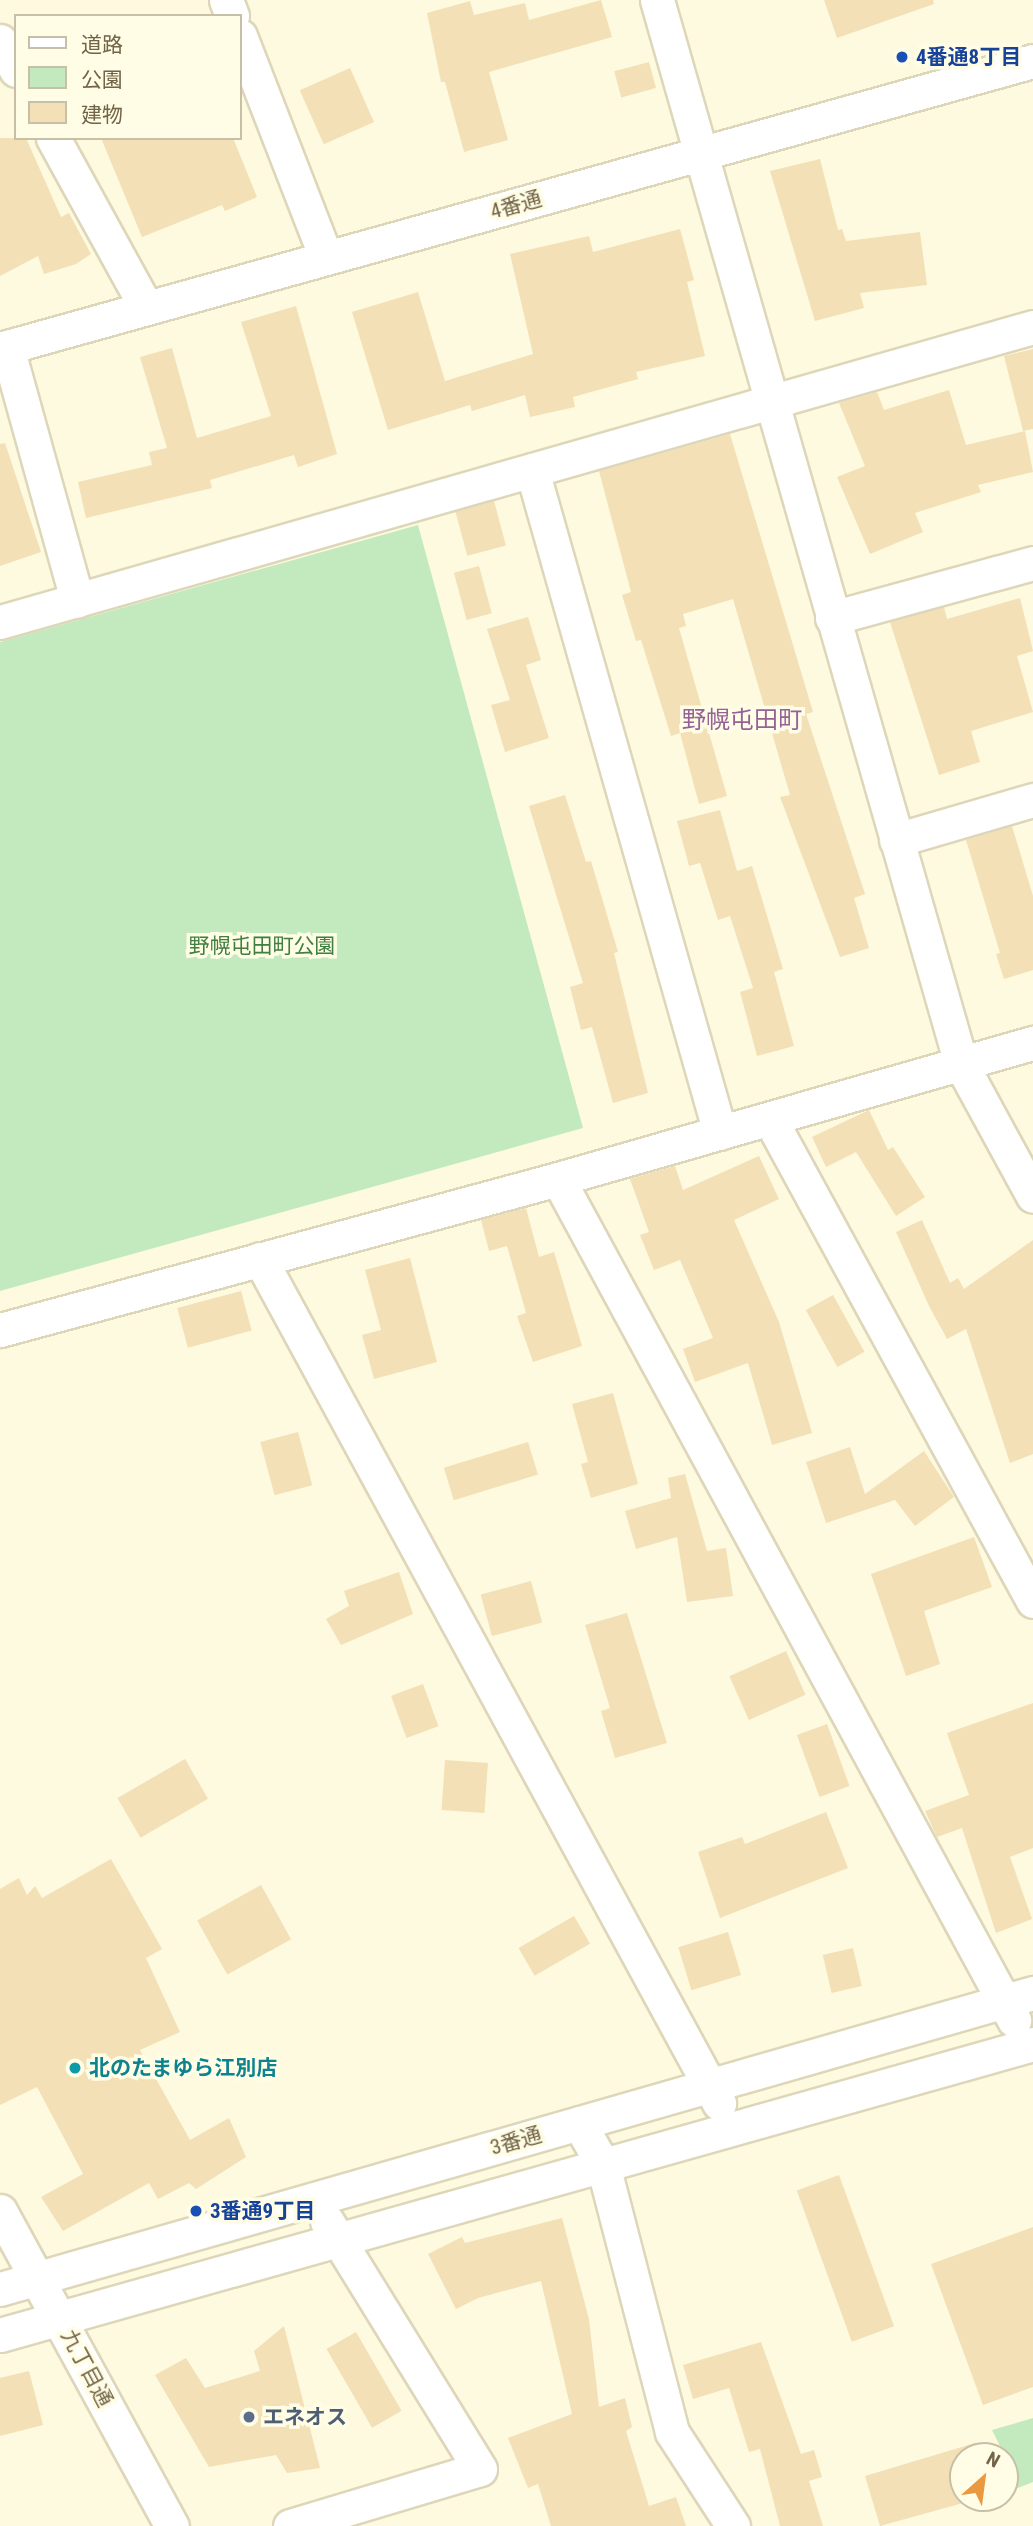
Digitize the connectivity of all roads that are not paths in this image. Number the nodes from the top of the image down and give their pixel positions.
1 (657, 0) edge
2 (0, 41) edge
3 (242, 41) edge
4 (1033, 61) edge
5 (14, 66) edge
6 (54, 140) edge
7 (700, 154) junction
8 (326, 258) junction
9 (146, 307) junction
10 (1033, 327) edge
11 (4, 348) edge
12 (769, 402) junction
13 (532, 470) junction
14 (1033, 563) edge
15 (77, 600) junction
16 (832, 618) junction
17 (0, 622) edge
18 (1033, 800) edge
19 (896, 840) junction
20 (1033, 1043) edge
21 (961, 1064) junction
22 (770, 1119) junction
23 (720, 1133) junction
24 (558, 1179) junction
25 (1033, 1196) edge
26 (260, 1259) junction
27 (0, 1329) edge
28 (1033, 1601) edge
29 (1018, 1997) edge
30 (1031, 2045) edge
31 (709, 2085) junction
32 (579, 2123) junction
33 (733, 2129) junction
34 (603, 2165) junction
35 (311, 2200) junction
36 (0, 2210) edge
37 (340, 2239) junction
38 (36, 2279) junction
39 (0, 2289) edge
40 (60, 2318) junction
41 (0, 2335) edge
42 (172, 2526) edge
43 (290, 2526) edge
44 (733, 2526) edge

1 - 7 street
2 - 5 street
3 - 8 street
4 - 7 street, 4番通
6 - 9 street
7 - 8 street, 4番通
7 - 12 street
8 - 9 street, 4番通
9 - 11 street, 4番通
10 - 12 street
11 - 15 street
12 - 13 street
12 - 16 street
13 - 15 street
13 - 23 street
14 - 16 street
15 - 17 street
16 - 19 street
18 - 19 street
19 - 21 street
20 - 21 street
21 - 22 street
21 - 25 street
22 - 23 street
22 - 28 street
23 - 24 street
24 - 26 street
24 - 29 street
26 - 27 street
26 - 31 street
29 - 30 street
29 - 31 street, 3番通
30 - 33 street
31 - 32 street, 3番通
31 - 33 street
32 - 34 street
32 - 35 street, 3番通
33 - 34 street
34 - 37 street
34 - 44 street
35 - 37 street
35 - 38 street, 3番通
36 - 38 street, 九丁目通
37 - 40 street
37 - 43 street
38 - 39 street, 3番通
38 - 40 street, 九丁目通
40 - 41 street
40 - 42 street, 九丁目通

